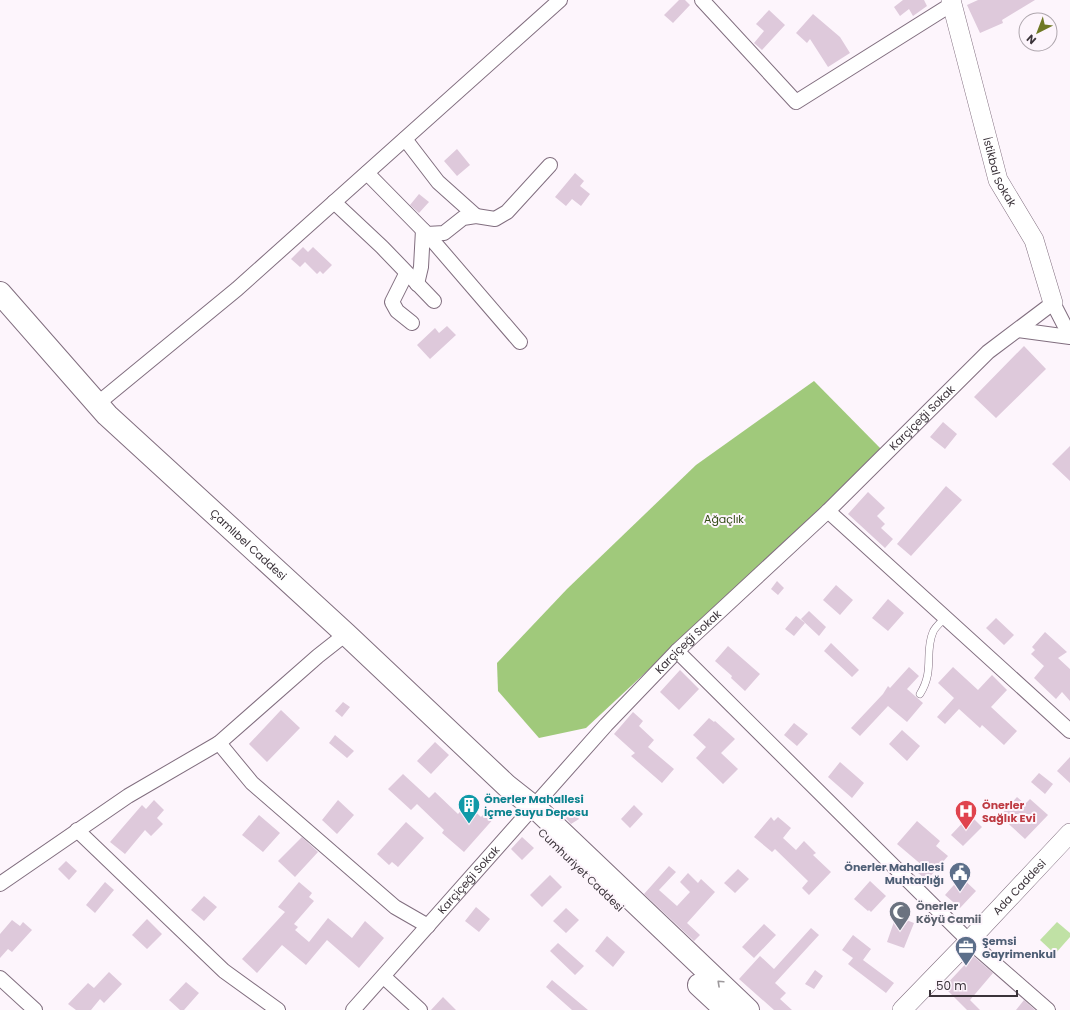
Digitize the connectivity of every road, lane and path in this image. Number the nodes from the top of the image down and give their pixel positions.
1 (560, 0) edge
2 (702, 0) edge
3 (954, 1) edge
4 (405, 139) junction
5 (550, 165) dead end
6 (367, 173) junction
7 (334, 202) junction
8 (476, 216) junction
9 (425, 232) junction
10 (406, 274) junction
11 (417, 284) junction
12 (0, 293) edge
13 (434, 301) dead end
14 (1053, 303) junction
15 (412, 323) dead end
16 (1018, 330) junction
17 (1070, 336) edge
18 (520, 342) dead end
19 (97, 404) junction
20 (828, 511) junction
21 (945, 618) junction
22 (346, 634) junction
23 (677, 651) junction
24 (920, 694) dead end
25 (1070, 731) edge
26 (219, 742) junction
27 (507, 786) joint
28 (530, 811) junction
29 (77, 830) junction
30 (1070, 833) edge
31 (0, 884) edge
32 (428, 926) junction
33 (970, 941) junction
34 (384, 977) junction
35 (0, 978) edge
36 (36, 1010) edge
37 (278, 1010) edge
38 (353, 1010) edge
39 (420, 1010) edge
40 (726, 1010) edge
41 (748, 1010) edge
42 (902, 1010) edge
43 (1048, 1010) edge

1 - 4 street
2 - 3 street
3 - 14 street, İstikbal Sokak
4 - 6 street
4 - 8 street
5 - 8 street
6 - 7 street
6 - 9 street
7 - 10 street
7 - 19 street
8 - 9 street
9 - 11 street
9 - 18 street
10 - 11 street
10 - 15 street
11 - 13 street
12 - 19 main road, Çamlıbel Caddesi
14 - 16 street, Karçiçeği Sokak
14 - 17 street, İstikbal Sokak
16 - 17 street
16 - 20 street, Karçiçeği Sokak
19 - 22 main road, Çamlıbel Caddesi
20 - 21 street
20 - 23 street, Karçiçeği Sokak
21 - 24 lane
21 - 25 street
22 - 26 street
22 - 27 main road, Çamlıbel Caddesi
23 - 28 street, Karçiçeği Sokak
23 - 33 street
26 - 29 street
26 - 32 street
27 - 28 main road, Cumhuriyet Caddesi
28 - 32 street, Karçiçeği Sokak
28 - 40 main road, Cumhuriyet Caddesi
41 -> 28 main road, Cumhuriyet Caddesi
29 - 31 street
29 - 37 street
30 - 33 street, Ada Caddesi
32 - 34 street, Karçiçeği Sokak
33 - 42 street, Ada Caddesi
33 - 43 street
34 - 38 street, Karçiçeği Sokak
34 - 39 street
35 - 36 street

